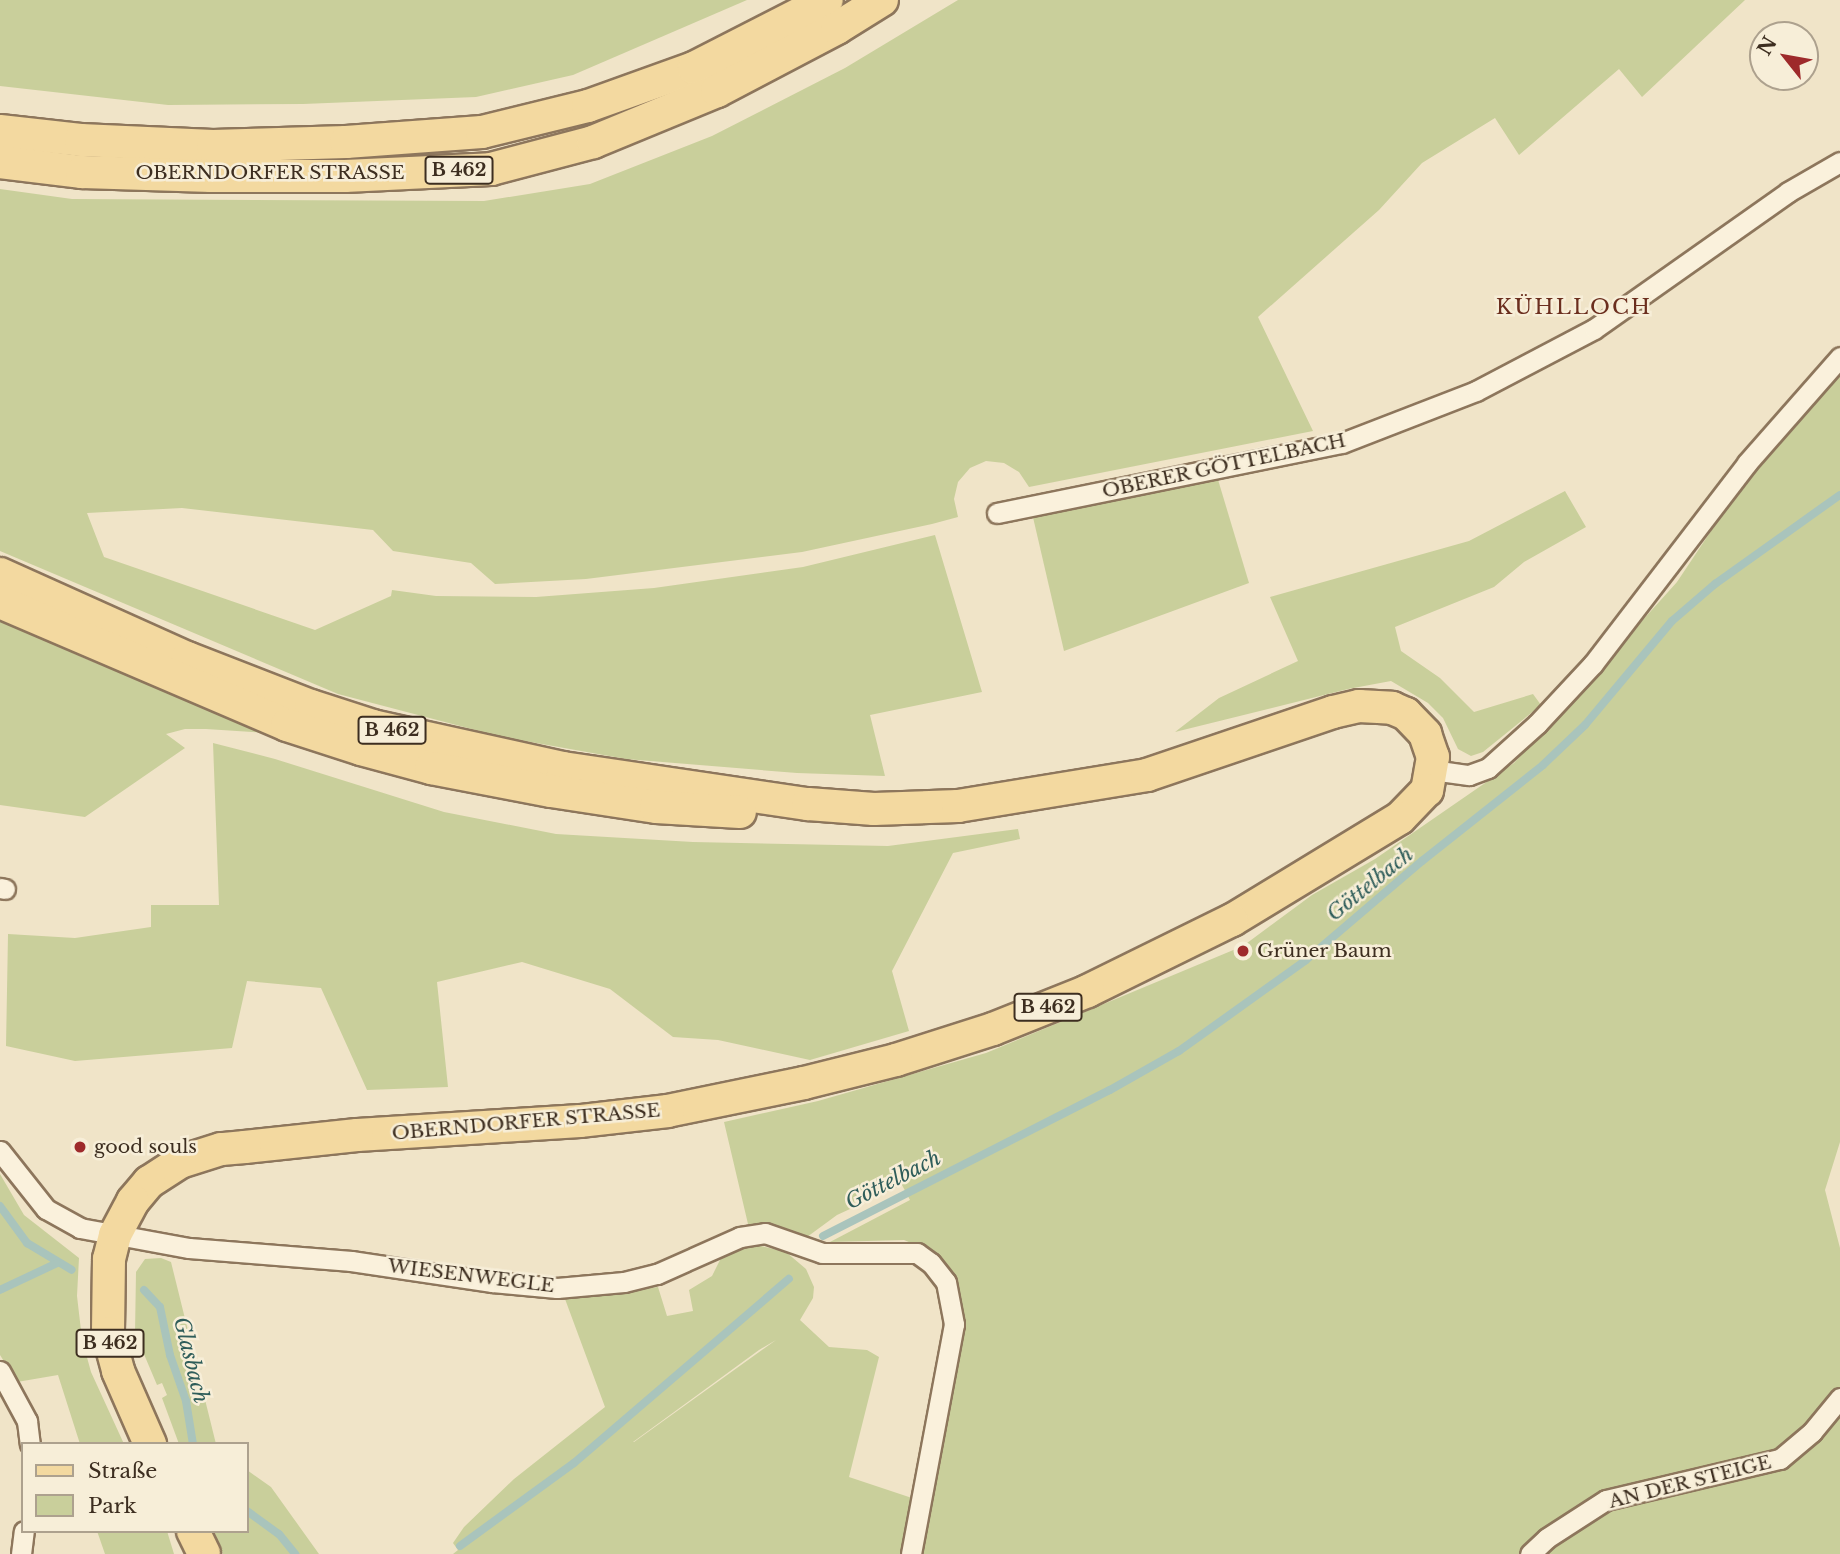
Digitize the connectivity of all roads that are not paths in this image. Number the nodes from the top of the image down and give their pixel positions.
1 (827, 0) edge
2 (882, 0) edge
3 (0, 131) edge
4 (0, 162) edge
5 (1840, 162) edge
6 (1840, 357) edge
7 (997, 513) dead end
8 (0, 574) edge
9 (0, 602) edge
10 (1432, 770) junction
11 (808, 804) junction
12 (0, 1150) edge
13 (115, 1235) junction
14 (0, 1371) edge
15 (1840, 1398) edge
16 (30, 1442) edge
17 (149, 1442) edge
18 (24, 1533) edge
19 (194, 1533) edge
20 (21, 1554) edge
21 (204, 1554) edge
22 (911, 1554) edge
23 (1530, 1554) edge

1 - 3 main road, OBERNDORFER STRASSE / B 462
2 - 4 main road, OBERNDORFER STRASSE / B 462
5 - 7 street, OBERER GÖTTELBACH
6 - 10 street
8 - 11 main road, B 462
9 - 11 main road, B 462
10 - 11 main road, B 462
10 - 13 main road, OBERNDORFER STRASSE / B 462
12 - 13 street, WIESENWEGLE
13 - 17 main road, OBERNDORFER STRASSE / B 462
13 - 22 street, WIESENWEGLE
14 - 16 street
15 - 23 street, AN DER STEIGE
18 - 20 street
19 - 21 main road

